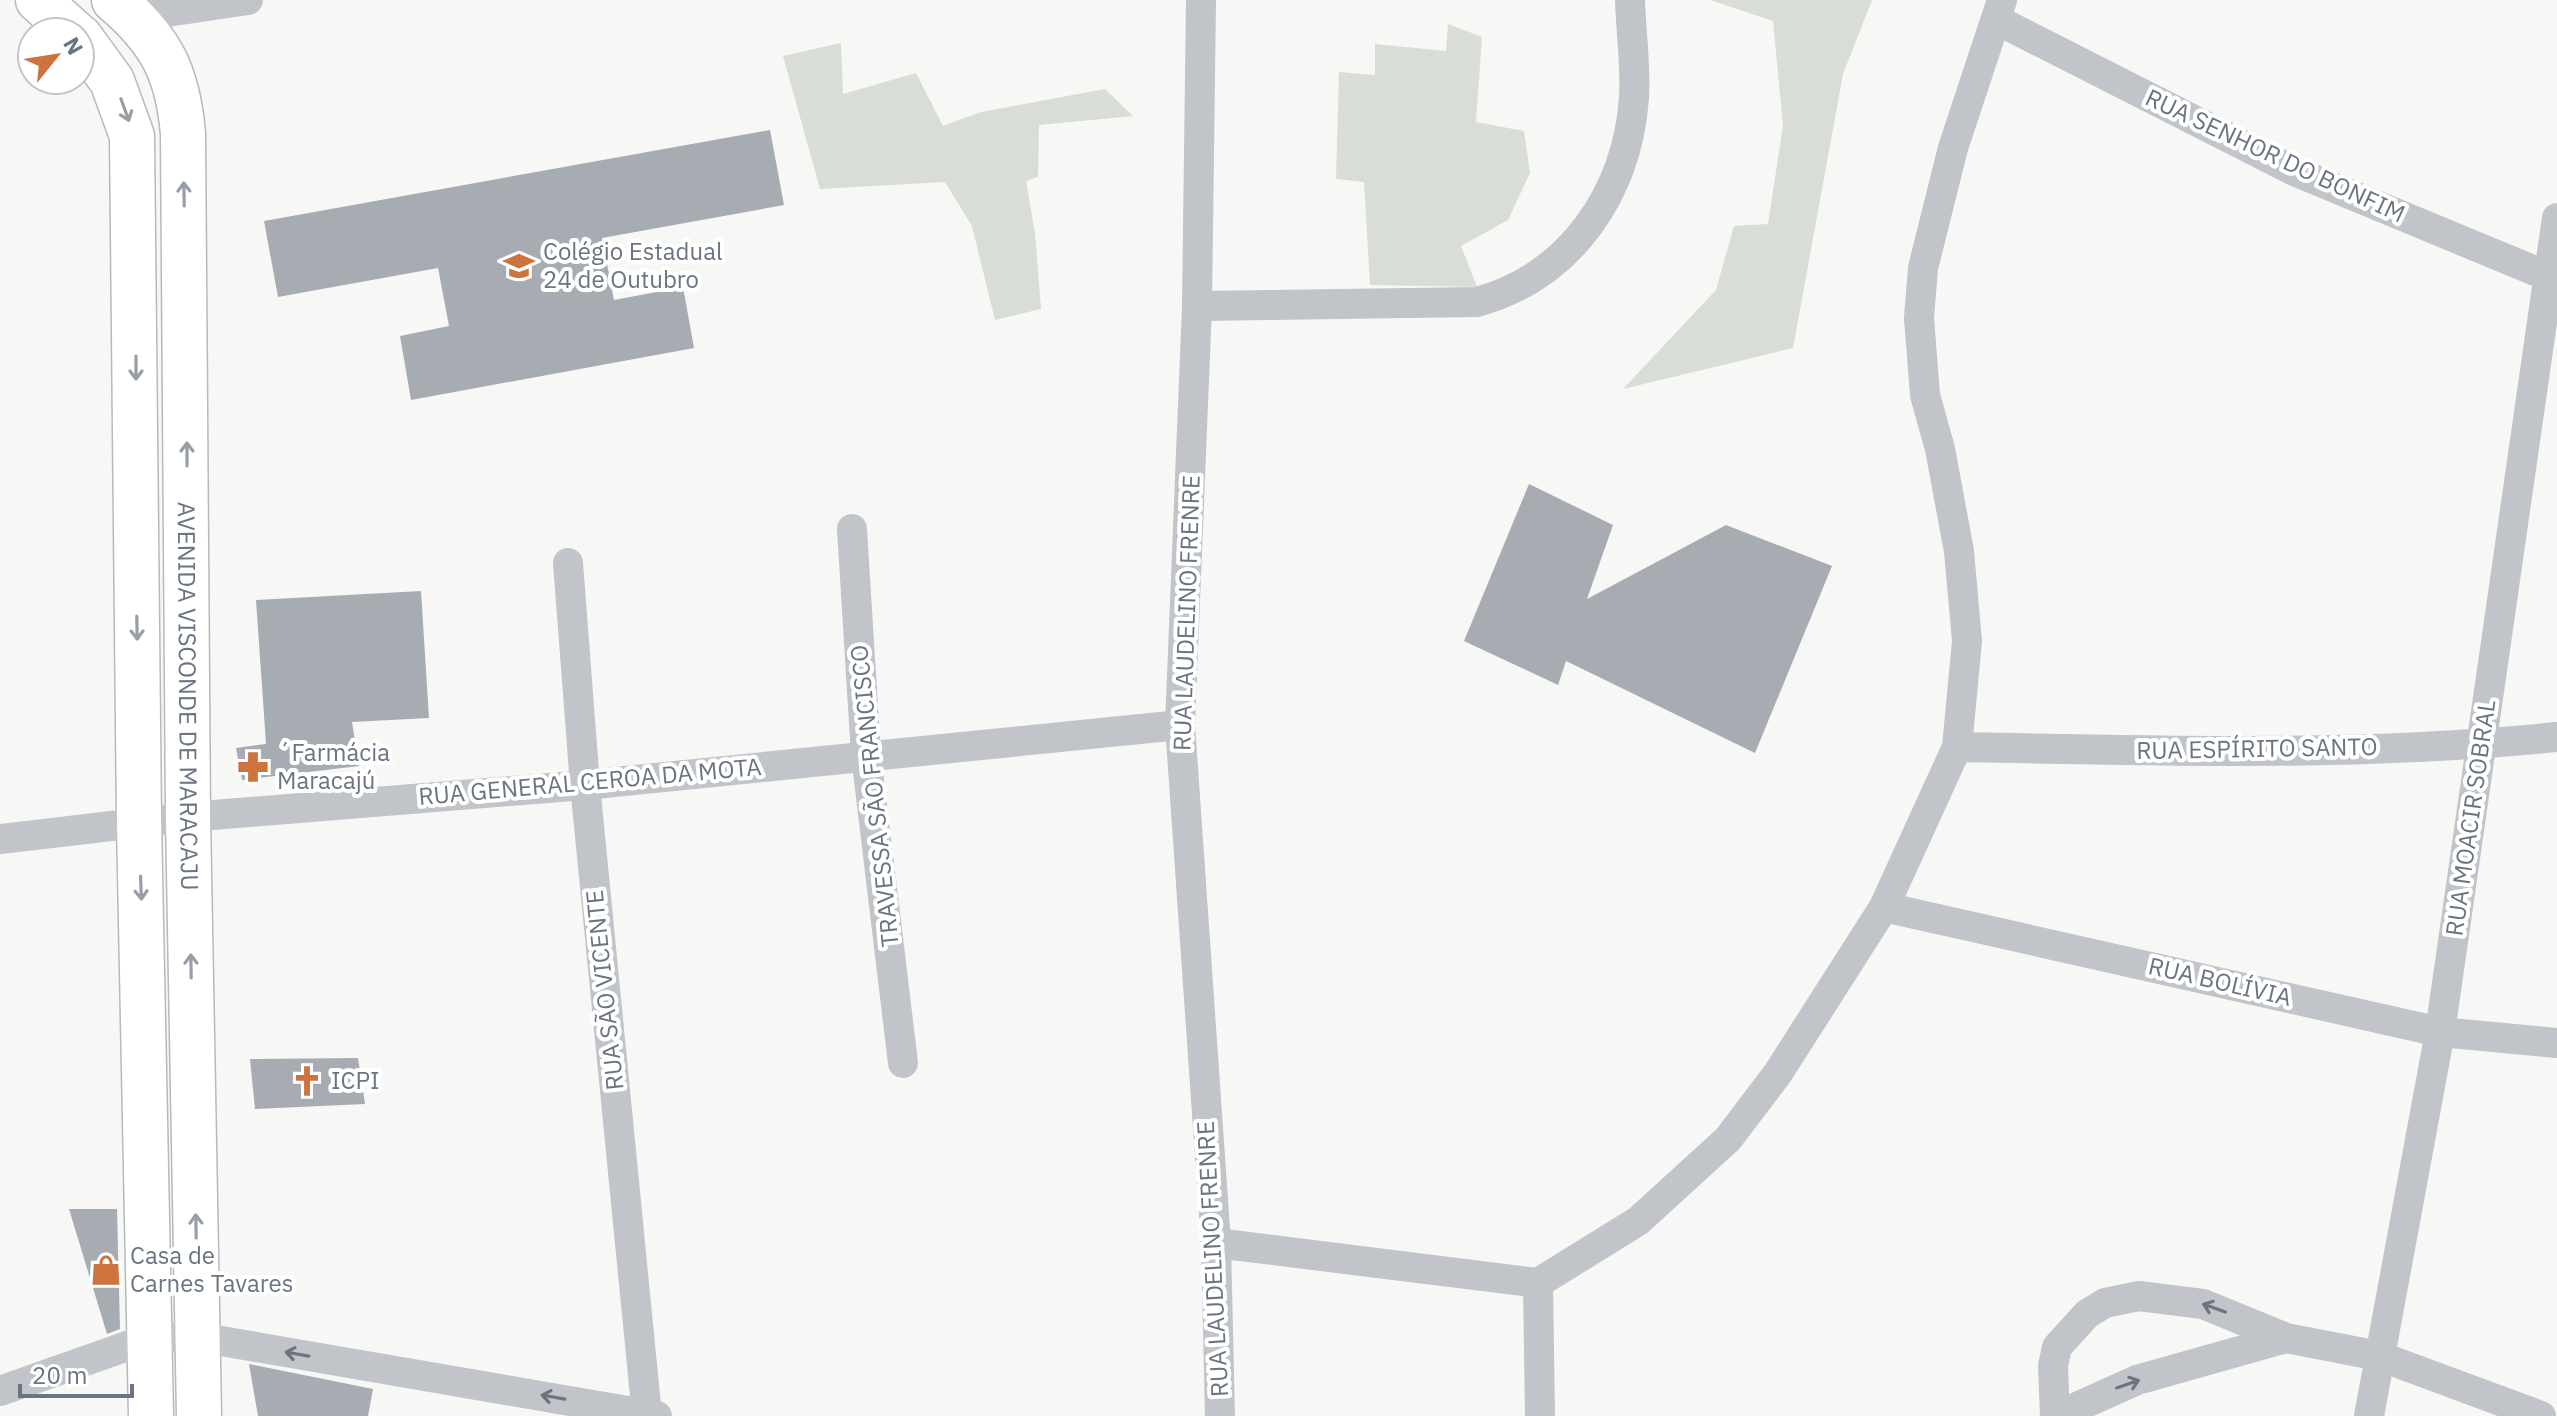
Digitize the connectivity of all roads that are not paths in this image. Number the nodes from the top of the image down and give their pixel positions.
1 (38, 0) edge
2 (248, 0) edge
3 (1201, 0) edge
4 (1630, 0) edge
5 (124, 8) edge
6 (2000, 10) edge
7 (56, 16) edge
8 (96, 59) edge
9 (2557, 218) edge
10 (2552, 280) edge
11 (1197, 306) junction
12 (852, 529) dead end
13 (568, 563) dead end
14 (1180, 725) junction
15 (2557, 737) edge
16 (2481, 745) junction
17 (1957, 747) junction
18 (866, 755) junction
19 (585, 785) junction
20 (188, 817) junction
21 (139, 823) junction
22 (0, 839) edge
23 (1884, 907) junction
24 (2440, 1032) junction
25 (2557, 1043) edge
26 (903, 1063) dead end
27 (1216, 1243) junction
28 (1538, 1283) junction
29 (198, 1337) junction
30 (150, 1338) junction
31 (2286, 1338) junction
32 (2379, 1356) junction
33 (0, 1391) edge
34 (651, 1415) edge
35 (151, 1416) edge
36 (199, 1416) edge
37 (1220, 1416) edge
38 (1540, 1416) edge
39 (2056, 1416) edge
40 (2369, 1416) edge
41 (2541, 1416) edge

1 - 7 main road
2 - 5 street
3 - 11 street, RUA LAUDELINO FRENRE
4 - 11 street
20 -> 5 main road, AVENIDA VISCONDE DE MARACAJU
6 - 10 street, RUA SENHOR DO BONFIM
6 - 17 street
8 -> 21 main road, AVENIDA VISCONDE DE MARACAJU
9 - 10 street, RUA MOACIR SOBRAL
10 - 16 street, RUA MOACIR SOBRAL
11 - 14 street, RUA LAUDELINO FRENRE
12 - 18 street, TRAVESSA SÃO FRANCISCO
13 - 19 street, RUA SÃO VICENTE
14 - 18 street, RUA GENERAL CEROA DA MOTA
14 - 27 street, RUA LAUDELINO FRENRE
15 - 16 street, RUA ESPÍRITO SANTO
16 - 17 street, RUA ESPÍRITO SANTO
16 - 24 street, RUA MOACIR SOBRAL
17 - 23 street
18 - 19 street, RUA GENERAL CEROA DA MOTA
18 - 26 street, TRAVESSA SÃO FRANCISCO
19 - 20 street, RUA GENERAL CEROA DA MOTA
19 - 34 street, RUA SÃO VICENTE
20 - 21 street, RUA GENERAL CEROA DA MOTA
29 -> 20 main road, AVENIDA VISCONDE DE MARACAJU
21 - 22 street, RUA GENERAL CEROA DA MOTA
21 -> 30 main road, AVENIDA VISCONDE DE MARACAJU
23 - 24 street, RUA BOLÍVIA
23 - 28 street
24 - 25 street, RUA BOLÍVIA
24 - 32 street, RUA MOACIR SOBRAL
27 - 28 street
27 - 37 street, RUA LAUDELINO FRENRE
28 - 38 street
29 - 30 street
34 -> 29 street
29 - 36 main road, AVENIDA VISCONDE DE MARACAJU
30 - 33 street
30 - 35 main road, AVENIDA VISCONDE DE MARACAJU
31 - 32 street
39 -> 31 street
31 -> 39 street
32 - 40 street, RUA MOACIR SOBRAL
32 - 41 street

